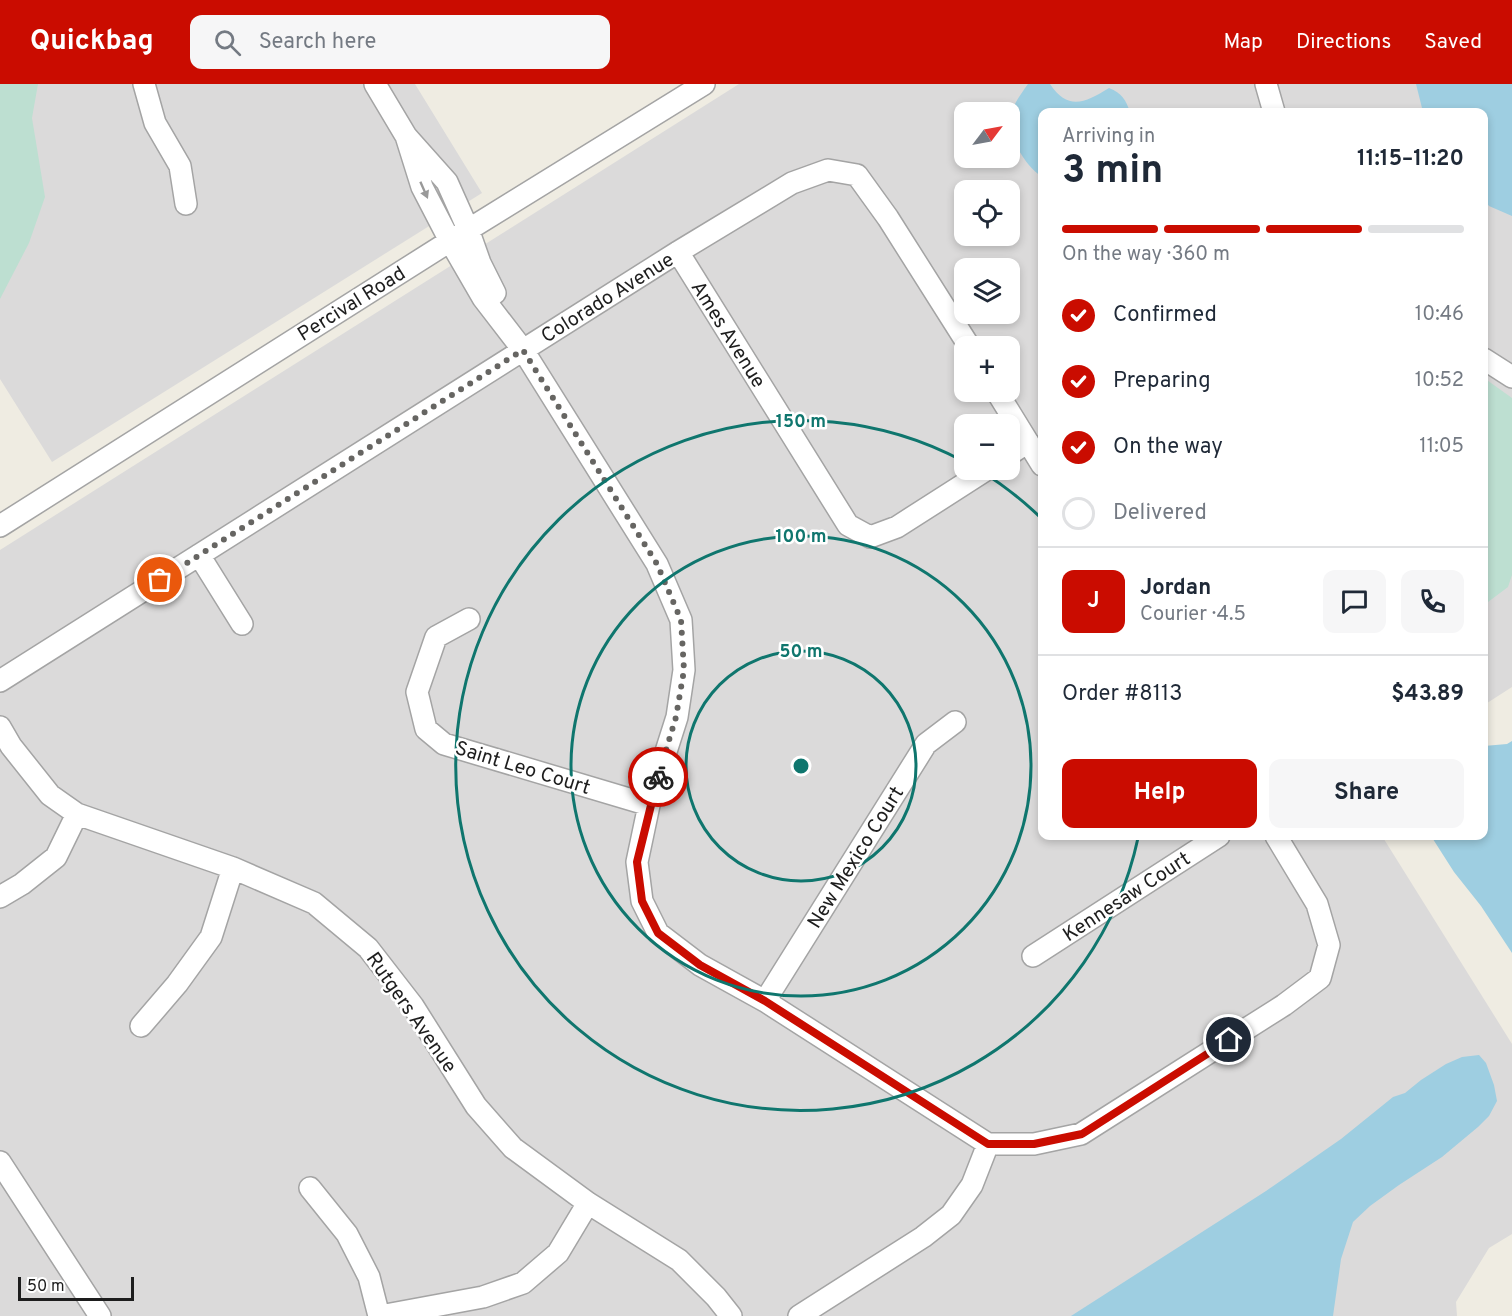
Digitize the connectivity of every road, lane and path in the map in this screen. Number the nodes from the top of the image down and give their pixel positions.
1 (144, 84) edge
2 (375, 84) edge
3 (704, 84) edge
4 (1266, 84) edge
5 (1273, 108) edge
6 (406, 136) junction
7 (186, 204) dead end
8 (468, 229) junction
9 (450, 241) junction
10 (678, 252) junction
11 (963, 336) edge
12 (523, 350) junction
13 (1488, 362) edge
14 (1512, 377) edge
15 (1003, 402) edge
16 (1028, 442) junction
17 (1020, 447) edge
18 (1038, 458) edge
19 (970, 480) edge
20 (0, 526) edge
21 (200, 555) junction
22 (469, 619) dead end
23 (242, 624) dead end
24 (0, 681) edge
25 (955, 722) dead end
26 (0, 728) edge
27 (650, 806) junction
28 (77, 814) junction
29 (1214, 840) edge
30 (1278, 840) edge
31 (232, 868) junction
32 (0, 897) edge
33 (1033, 956) dead end
34 (765, 1001) junction
35 (141, 1026) dead end
36 (988, 1144) junction
37 (0, 1162) edge
38 (310, 1188) dead end
39 (588, 1203) junction
40 (100, 1316) edge
41 (380, 1316) edge
42 (731, 1316) edge
43 (799, 1316) edge

1 - 7 street
2 - 6 street
3 - 8 street, Percival Road
4 - 5 street
6 - 8 street
6 -> 9 street
8 - 9 street, Percival Road
8 - 12 street
9 - 12 street
9 - 20 street, Percival Road
10 - 11 street, Colorado Avenue
10 - 12 street, Colorado Avenue
10 - 19 street, Ames Avenue
12 - 21 street, Colorado Avenue
12 - 27 street
13 - 14 street
15 - 16 street
16 - 17 street
16 - 18 street
21 - 23 street
21 - 24 street, Colorado Avenue
22 - 27 street, Saint Leo Court
25 - 34 street, New Mexico Court
26 - 28 street, Rutgers Avenue
27 - 34 street
28 - 31 street, Rutgers Avenue
28 - 32 street
29 - 33 street, Kennesaw Court
30 - 36 street
31 - 35 street
31 - 39 street, Rutgers Avenue
34 - 36 street
36 - 43 street
37 - 40 street
38 - 41 street
39 - 41 street
39 - 42 street, Rutgers Avenue

